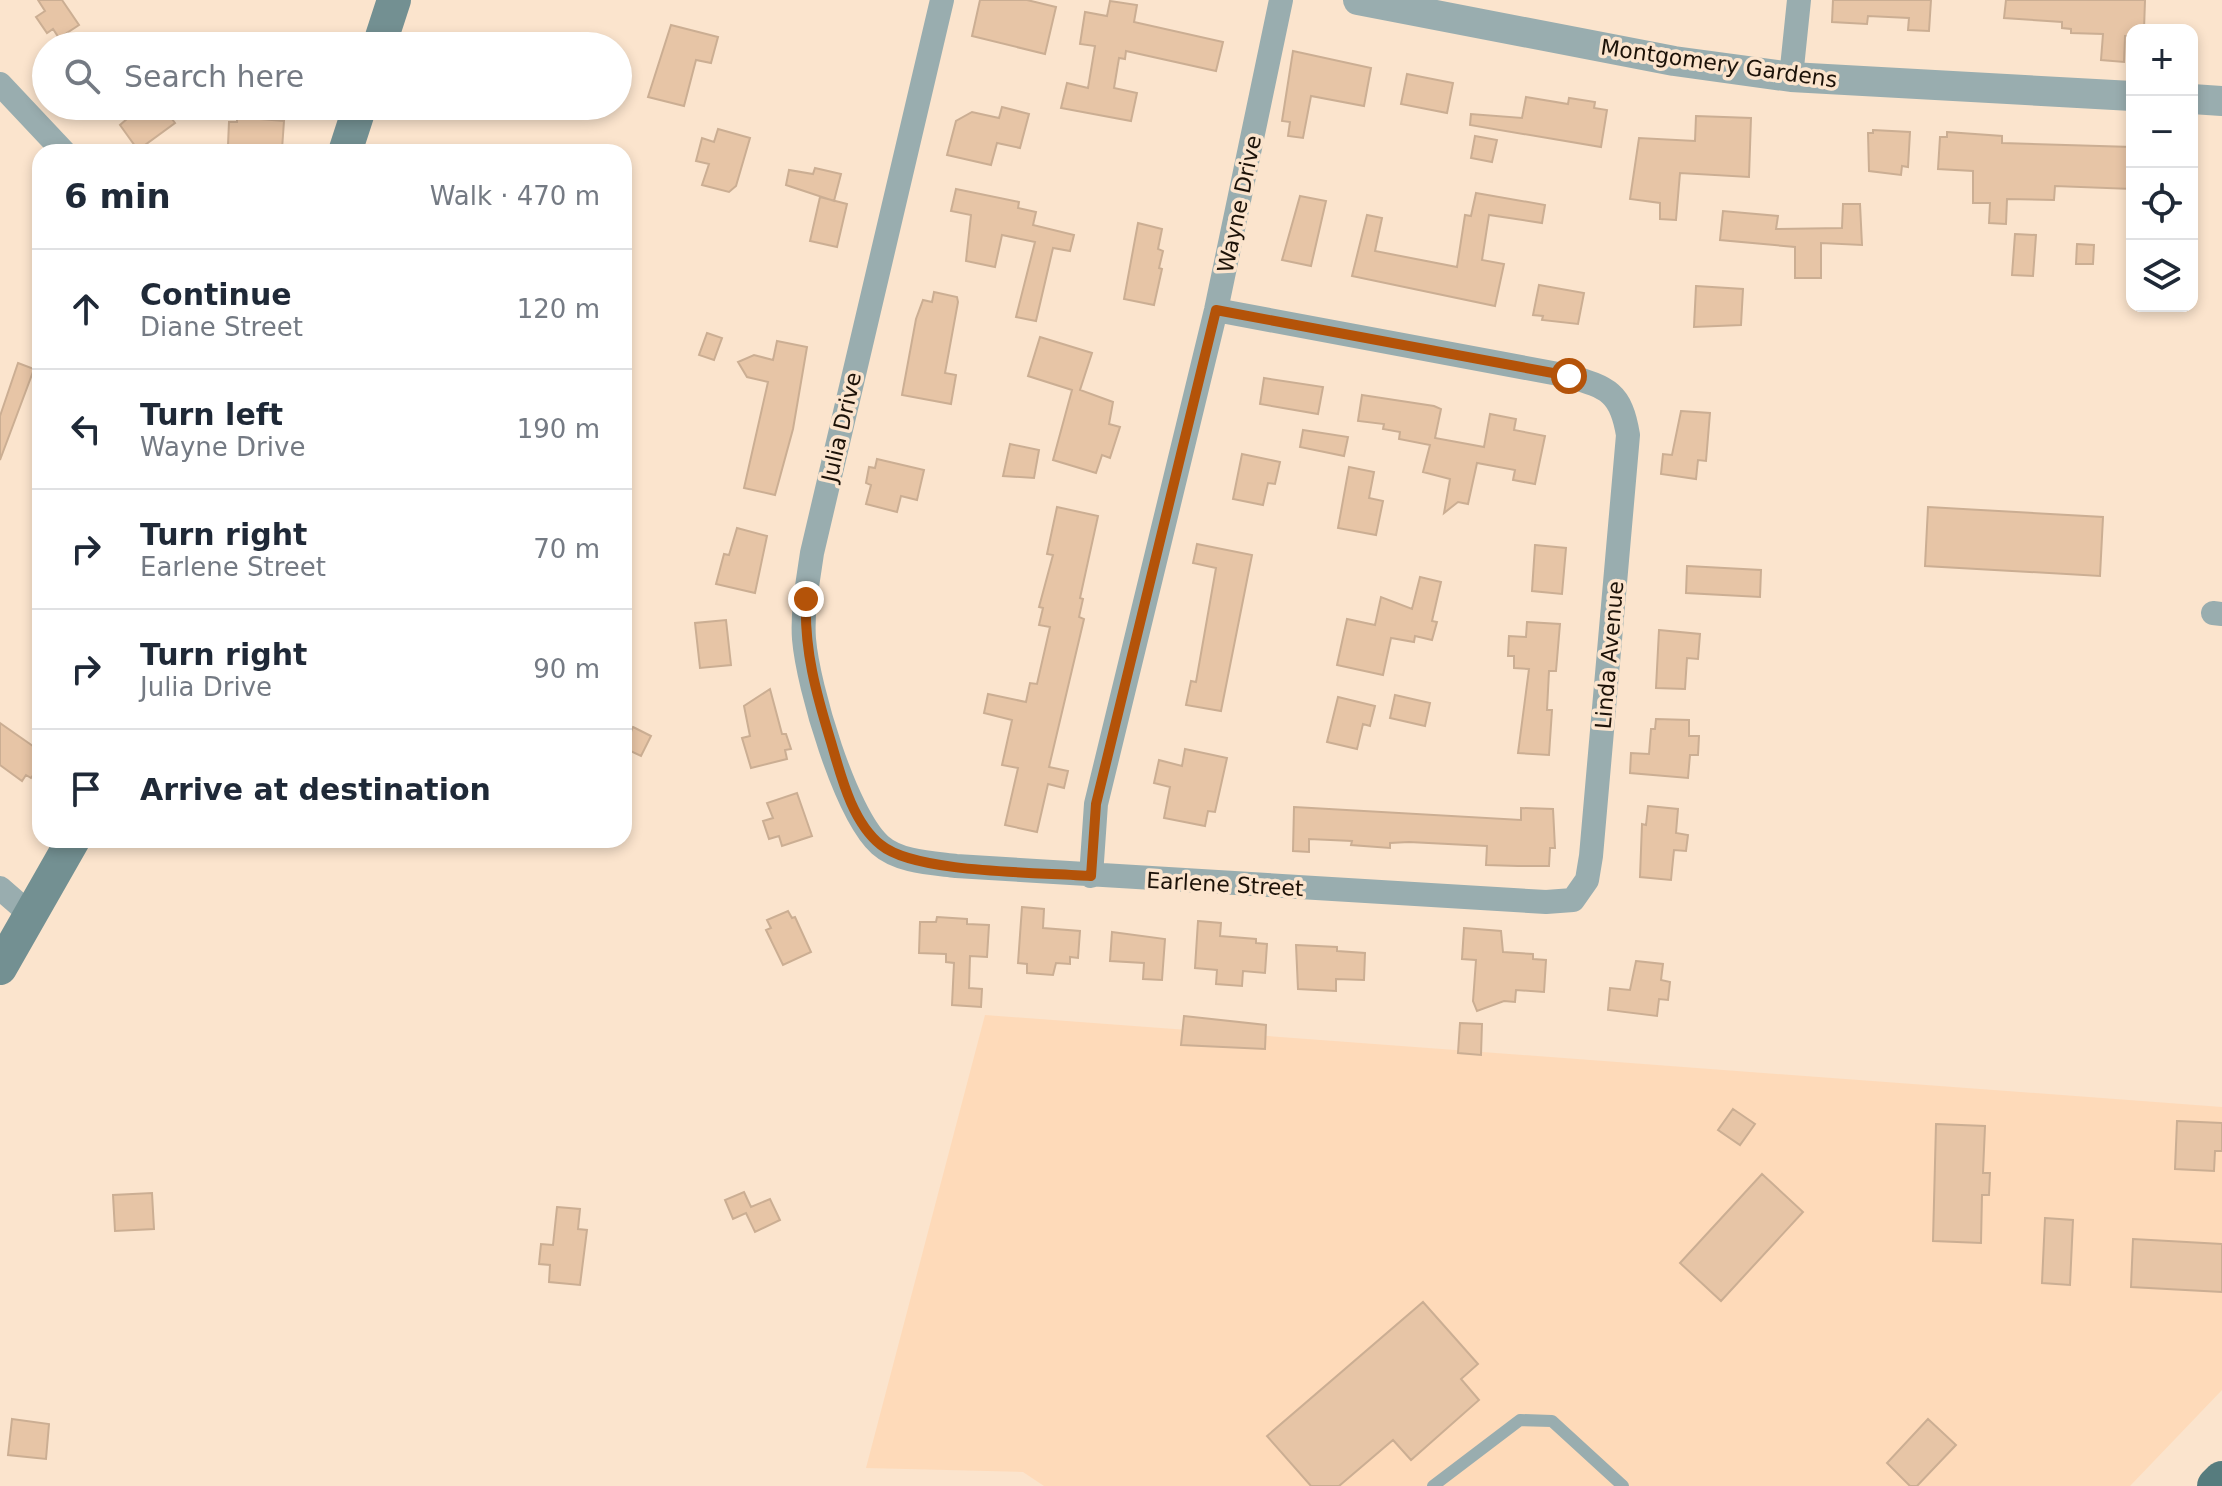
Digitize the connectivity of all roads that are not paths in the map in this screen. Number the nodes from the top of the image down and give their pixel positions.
1 (394, 0) edge
2 (942, 0) edge
3 (1281, 0) edge
4 (1358, 0) edge
5 (1799, 0) edge
6 (384, 32) edge
7 (1791, 77) junction
8 (0, 84) edge
9 (2126, 96) edge
10 (2198, 99) edge
11 (2222, 101) edge
12 (32, 118) edge
13 (34, 120) edge
14 (355, 120) edge
15 (56, 144) edge
16 (348, 144) edge
17 (1216, 310) junction
18 (881, 846) joint
19 (69, 848) edge
20 (1091, 876) junction
21 (0, 888) edge
22 (1573, 900) joint
23 (31, 915) junction
24 (0, 968) edge
25 (2222, 1480) edge
26 (1433, 1486) edge
27 (1623, 1486) edge
28 (2216, 1486) edge

1 - 6 main road
2 - 18 street, Julia Drive
3 - 17 street, Wayne Drive
4 - 7 street, Montgomery Gardens
5 - 7 street
7 - 9 street, Montgomery Gardens
8 - 12 street
10 - 11 street
13 - 15 street
14 - 16 main road
17 - 20 street, Wayne Drive
17 - 22 street, Linda Avenue
18 - 20 street, Earlene Street
19 - 23 main road
20 - 22 street, Earlene Street
21 - 23 street
23 - 24 main road
25 - 28 main road
26 - 27 lane

